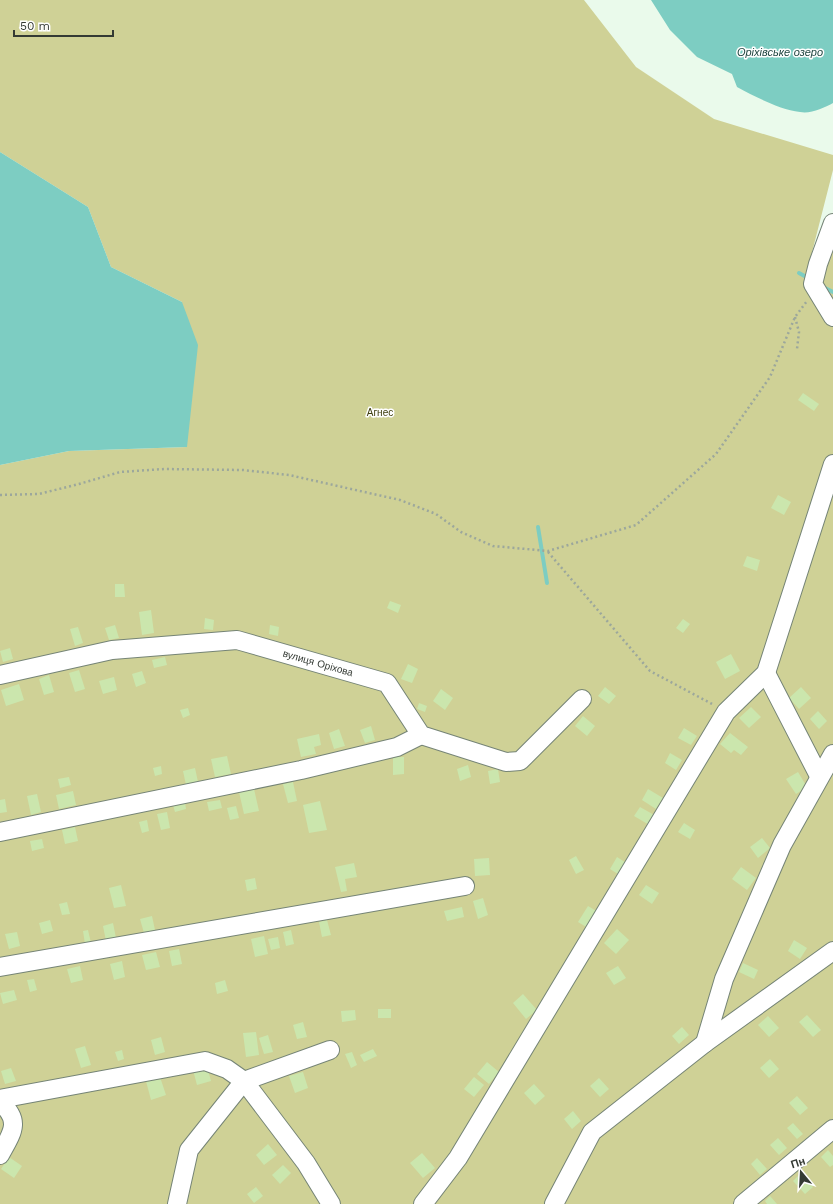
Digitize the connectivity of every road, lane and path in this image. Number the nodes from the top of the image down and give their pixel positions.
1 (833, 223) edge
2 (816, 290) junction
3 (795, 317) junction
4 (833, 317) edge
5 (798, 349) dead end
6 (833, 464) edge
7 (0, 495) edge
8 (548, 552) junction
9 (766, 673) junction
10 (0, 675) edge
11 (582, 699) dead end
12 (726, 712) junction
13 (421, 735) junction
14 (833, 754) edge
15 (819, 776) junction
16 (0, 832) edge
17 (465, 886) dead end
18 (833, 951) edge
19 (0, 967) edge
20 (706, 1044) junction
21 (330, 1050) dead end
22 (244, 1081) junction
23 (0, 1101) edge
24 (833, 1129) edge
25 (0, 1155) edge
26 (177, 1204) edge
27 (331, 1204) edge
28 (423, 1204) edge
29 (554, 1204) edge
30 (743, 1204) edge

1 - 2 lane
2 - 3 path
2 - 4 lane
3 - 5 path
3 - 8 path
6 - 9 lane
7 - 8 path
8 - 12 path
9 - 12 lane
9 - 15 lane
10 - 13 lane, вулиця Оріхова
11 - 13 lane
12 - 28 lane
13 - 16 lane
14 - 15 lane
15 - 20 lane
17 - 19 lane
18 - 20 lane
20 - 29 lane
21 - 22 lane
22 - 23 lane
22 - 26 lane
22 - 27 lane
23 - 25 lane
24 - 30 lane

